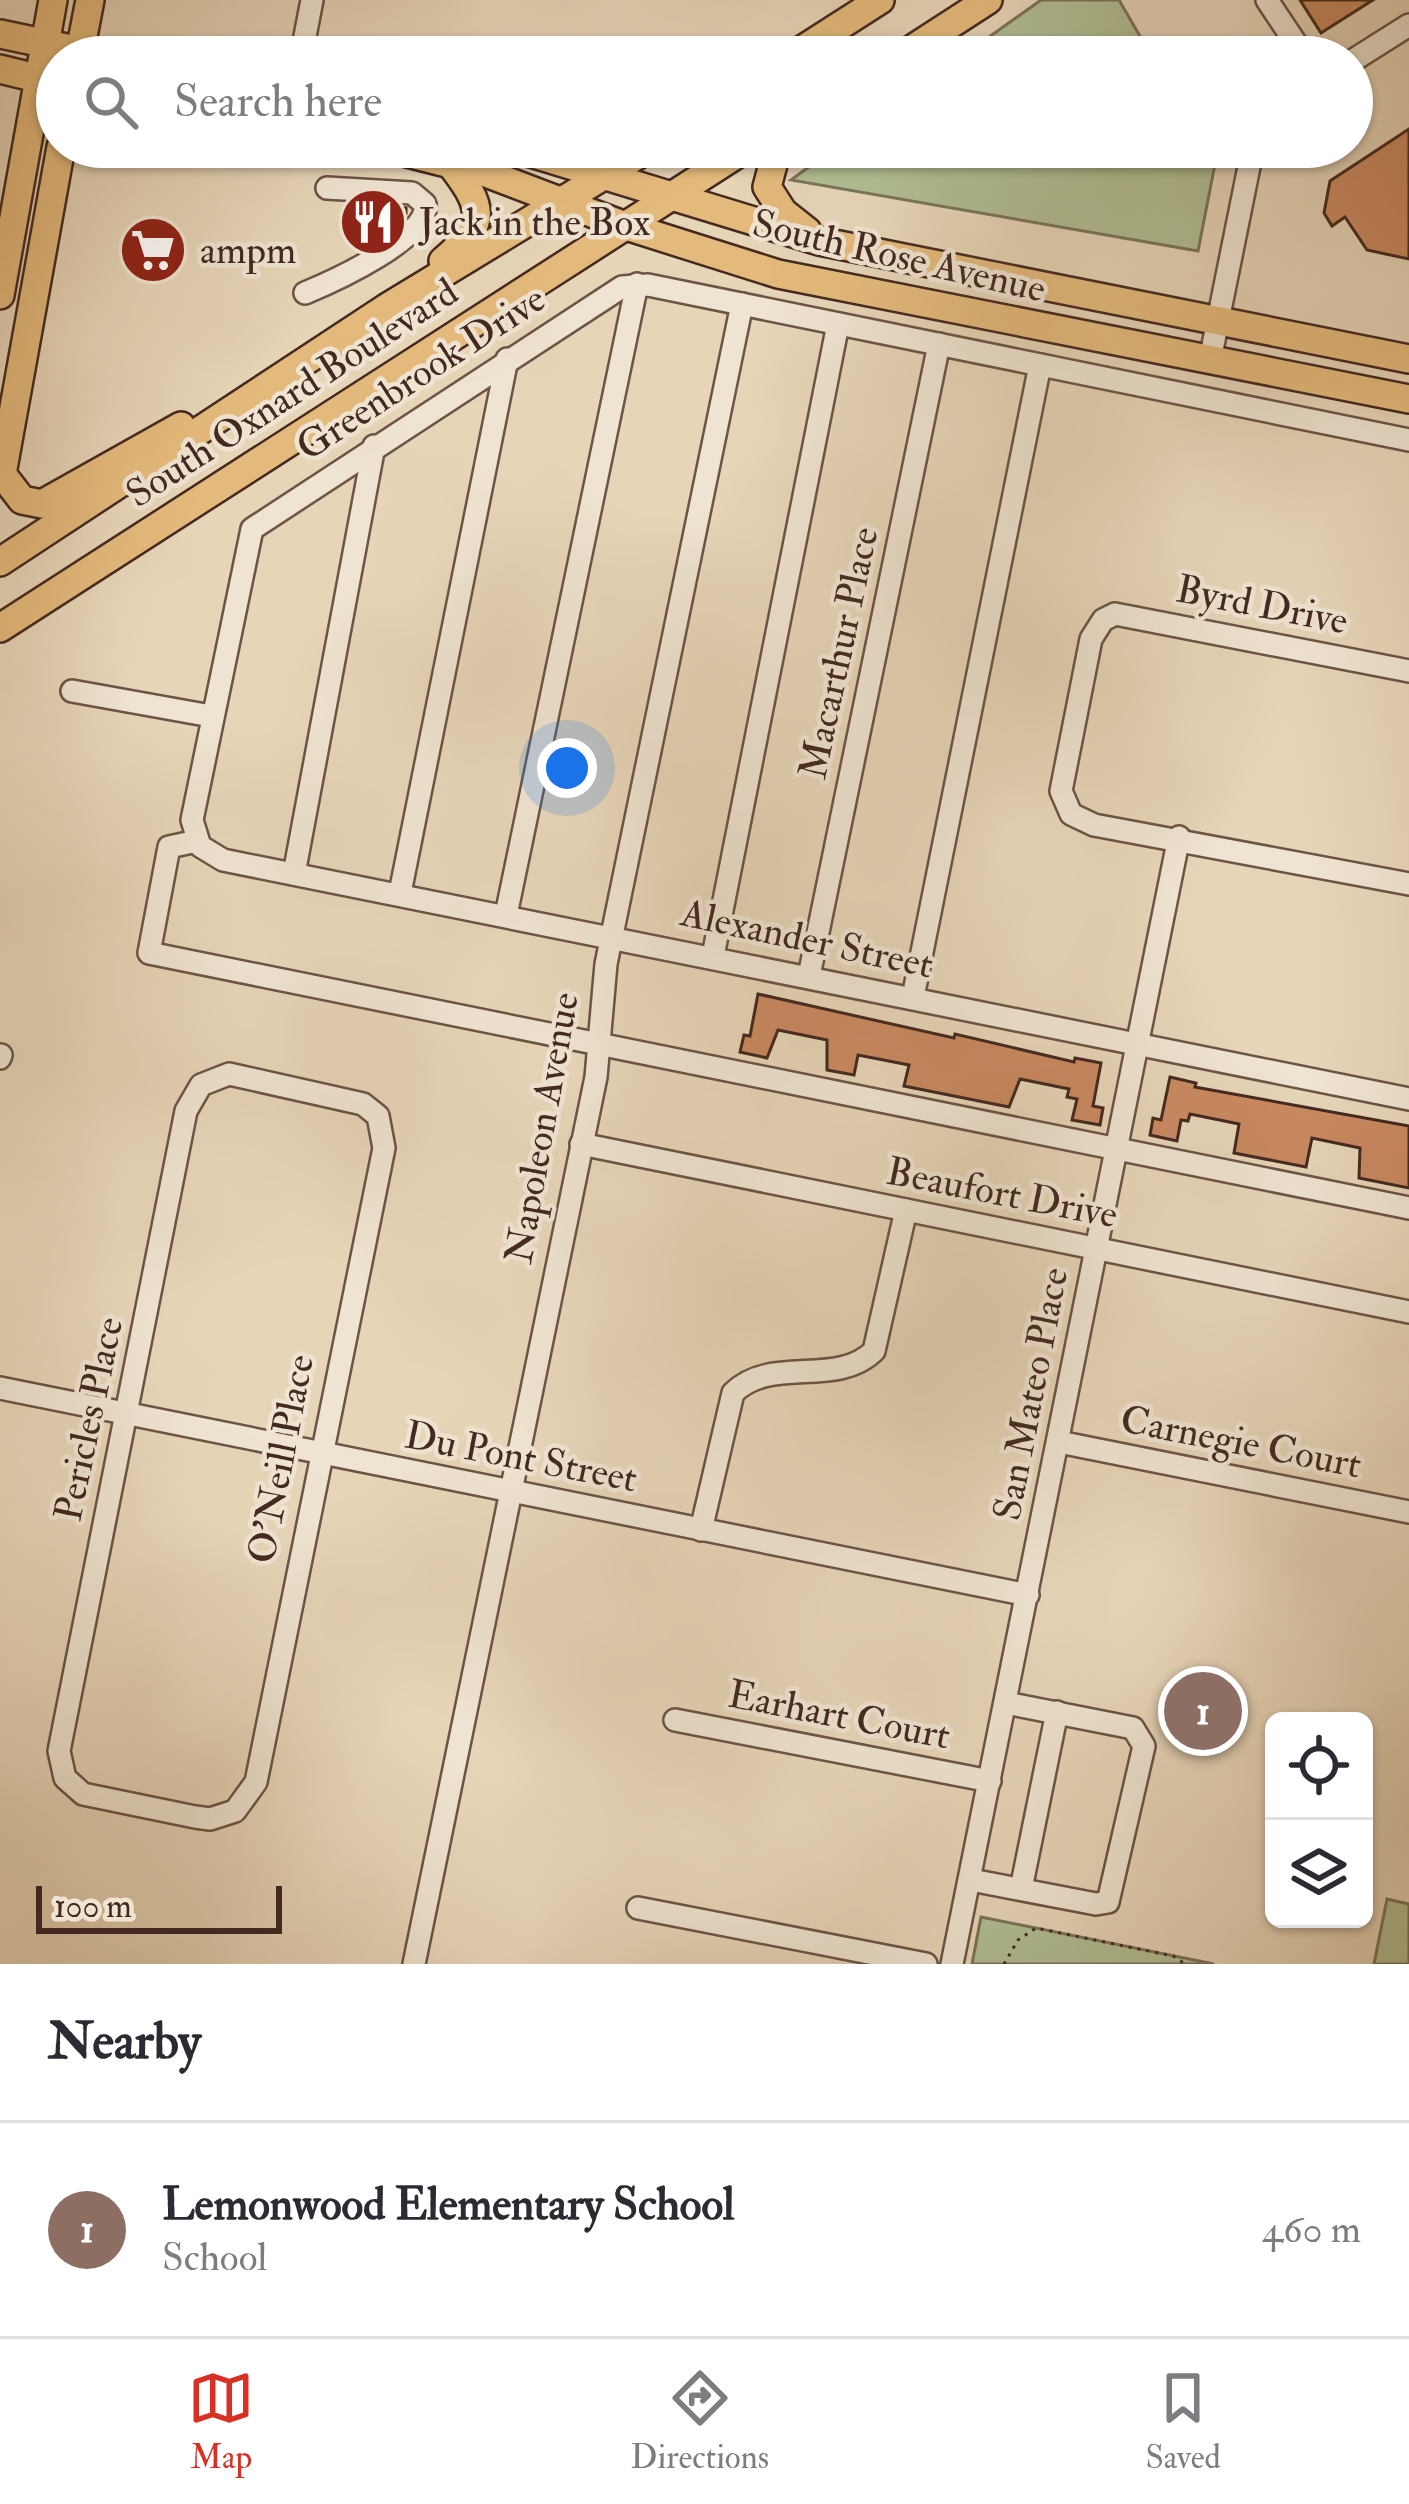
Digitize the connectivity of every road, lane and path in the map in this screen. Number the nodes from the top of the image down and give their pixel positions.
1 (52, 0) edge
2 (90, 0) edge
3 (312, 0) edge
4 (880, 0) edge
5 (988, 0) edge
6 (1267, 0) edge
7 (1409, 25) edge
8 (0, 34) edge
9 (45, 36) edge
10 (83, 36) edge
11 (306, 36) edge
12 (824, 36) edge
13 (932, 36) edge
14 (1291, 36) edge
15 (36, 41) edge
16 (1373, 48) edge
17 (0, 69) edge
18 (36, 77) edge
19 (36, 122) edge
20 (56, 168) edge
21 (452, 168) edge
22 (465, 168) edge
23 (576, 168) edge
24 (617, 168) edge
25 (712, 168) edge
26 (772, 168) edge
27 (1249, 168) edge
28 (603, 177) junction
29 (327, 188) dead end
30 (666, 195) junction
31 (15, 201) junction
32 (562, 202) junction
33 (622, 225) junction
34 (819, 241) junction
35 (0, 254) edge
36 (637, 284) junction
37 (305, 293) dead end
38 (0, 296) edge
39 (742, 304) junction
40 (386, 308) junction
41 (1218, 318) junction
42 (838, 323) junction
43 (939, 344) junction
44 (10, 356) edge
45 (506, 359) junction
46 (1409, 359) edge
47 (1210, 360) junction
48 (1040, 365) junction
49 (281, 377) junction
50 (1409, 399) edge
51 (1409, 440) edge
52 (374, 446) junction
53 (0, 562) edge
54 (102, 562) junction
55 (0, 628) edge
56 (0, 646) edge
57 (1409, 671) edge
58 (72, 691) dead end
59 (211, 716) junction
60 (1179, 837) junction
61 (196, 841) junction
62 (294, 874) junction
63 (1409, 884) edge
64 (400, 893) junction
65 (506, 915) junction
66 (613, 937) junction
67 (713, 956) junction
68 (809, 976) junction
69 (913, 998) junction
70 (597, 1042) junction
71 (1138, 1043) junction
72 (208, 1081) joint
73 (1409, 1099) edge
74 (581, 1144) junction
75 (1117, 1148) junction
76 (1409, 1208) edge
77 (906, 1210) junction
78 (1096, 1248) junction
79 (1409, 1312) edge
80 (0, 1388) edge
81 (127, 1414) junction
82 (1059, 1442) junction
83 (319, 1452) junction
84 (510, 1491) junction
85 (1409, 1512) edge
86 (701, 1530) junction
87 (1028, 1594) junction
88 (1006, 1702) junction
89 (1057, 1712) junction
90 (675, 1720) dead end
91 (990, 1781) junction
92 (236, 1811) joint
93 (971, 1880) junction
94 (1021, 1889) junction
95 (638, 1908) dead end
96 (414, 1964) edge
97 (926, 1964) edge
98 (952, 1964) edge
99 (1004, 1964) edge
100 (1185, 1964) edge

1 - 9 main road
2 - 10 main road
3 - 11 street
4 - 12 main road
5 - 13 main road
6 - 14 street
7 - 16 street
8 - 15 main road
17 - 18 main road
19 - 31 main road
20 - 44 main road
21 - 40 main road
22 - 32 main road, South Rose Avenue
23 - 28 main road, South Rose Avenue
24 - 28 main road, South Oxnard Boulevard
25 - 30 main road, South Oxnard Boulevard
26 - 34 main road
27 - 41 street
28 - 30 main road, South Rose Avenue
28 - 32 main road, South Oxnard Boulevard
29 - 37 street
30 - 33 main road, South Oxnard Boulevard
30 - 34 main road, South Rose Avenue
31 - 35 main road
31 - 38 main road
32 - 33 main road, South Rose Avenue
32 - 40 main road, South Oxnard Boulevard
33 - 47 main road, South Rose Avenue
33 - 54 main road, South Oxnard Boulevard
34 - 41 main road, South Rose Avenue
36 - 39 street
36 - 45 street, Greenbrook Drive
36 - 65 street
39 - 42 street
39 - 66 street, Napoleon Avenue
40 - 49 main road, South Oxnard Boulevard
41 - 46 main road, South Rose Avenue
41 - 47 street
42 - 43 street
42 - 67 street
43 - 48 street
43 - 68 street, Macarthur Place
44 - 49 main road
45 - 52 street, Greenbrook Drive
45 - 64 street
47 - 50 main road, South Rose Avenue
48 - 51 street
48 - 69 street
49 - 53 main road, South Oxnard Boulevard
52 - 59 street, Greenbrook Drive
52 - 62 street
54 - 55 main road, South Oxnard Boulevard
54 - 56 main road
57 - 60 street, Byrd Drive
58 - 59 street
59 - 61 street
60 - 63 street
60 - 71 street, San Mateo Place
61 - 62 street, Alexander Street
61 - 70 street
62 - 64 street, Alexander Street
64 - 65 street, Alexander Street
65 - 66 street, Alexander Street
66 - 67 street, Alexander Street
66 - 70 street, Napoleon Avenue
67 - 68 street, Alexander Street
68 - 69 street, Alexander Street
69 - 71 street, Alexander Street
70 - 74 street, Napoleon Avenue
70 - 75 street
71 - 73 street, Alexander Street
71 - 75 street, San Mateo Place
72 - 81 street, Pericles Place
72 - 83 street, O'Neill Place
74 - 77 street, Beaufort Drive
74 - 84 street, Napoleon Avenue
75 - 76 street
75 - 78 street, San Mateo Place
77 - 78 street, Beaufort Drive
77 - 86 street
78 - 79 street, Beaufort Drive
78 - 82 street, San Mateo Place
80 - 81 street, Du Pont Street
81 - 83 street, Du Pont Street
81 - 92 street, Pericles Place
82 - 85 street, Carnegie Court
82 - 87 street, San Mateo Place
83 - 84 street, Du Pont Street
83 - 92 street, O'Neill Place
84 - 86 street, Du Pont Street
84 - 96 street, Napoleon Avenue
86 - 87 street, Du Pont Street
87 - 88 street, San Mateo Place
88 - 89 street
88 - 91 street, San Mateo Place
89 - 94 street
89 - 94 street
90 - 91 street, Earhart Court
91 - 93 street, San Mateo Place
93 - 94 street
93 - 98 street, San Mateo Place
95 - 97 street
99 - 100 path

